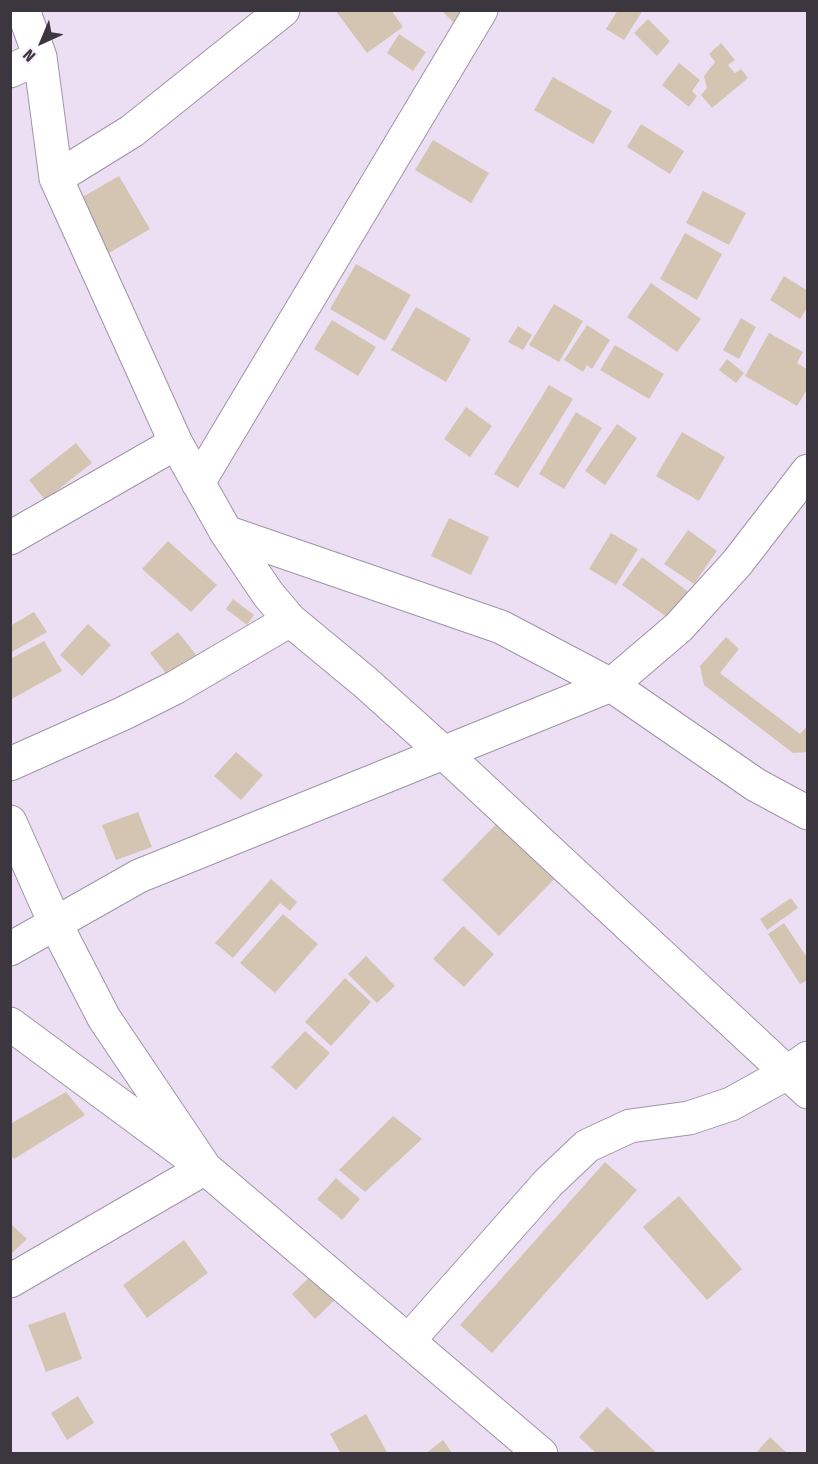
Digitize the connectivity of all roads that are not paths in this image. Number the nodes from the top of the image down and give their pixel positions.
1 (23, 10) edge
2 (283, 10) edge
3 (481, 10) edge
4 (40, 57) junction
5 (10, 71) edge
6 (56, 178) junction
7 (176, 444) junction
8 (807, 471) edge
9 (198, 483) junction
10 (226, 532) junction
11 (10, 538) edge
12 (290, 620) junction
13 (611, 685) junction
14 (444, 754) junction
15 (10, 764) edge
16 (807, 813) edge
17 (10, 822) edge
18 (55, 923) junction
19 (10, 949) edge
20 (10, 1024) edge
21 (801, 1074) edge
22 (205, 1168) junction
23 (10, 1281) edge
24 (409, 1340) junction
25 (541, 1454) edge

1 - 4 street
2 - 6 street
3 - 9 street
4 - 5 street
4 - 6 street
6 - 7 street
7 - 9 street
7 - 11 street
8 - 13 street
9 - 10 street
10 - 12 street
10 - 13 street
12 - 14 street
12 - 15 street
13 - 14 street
13 - 16 street
14 - 18 street
14 - 21 street
17 - 18 street
18 - 19 street
18 - 22 street
20 - 22 street
21 - 24 street
22 - 23 street
22 - 24 street
24 - 25 street

